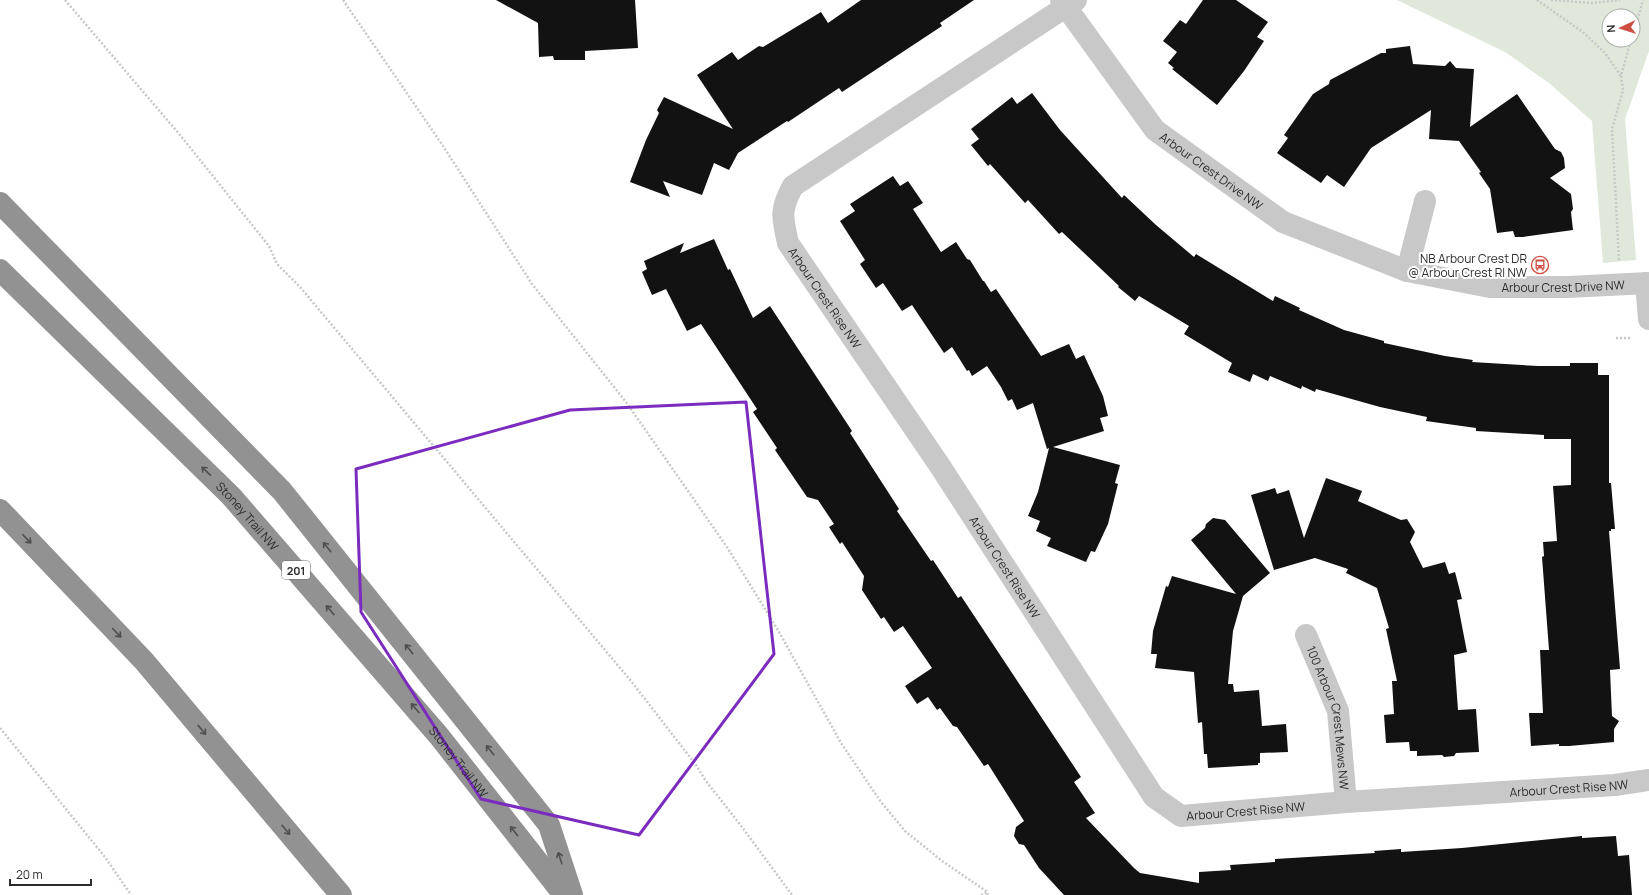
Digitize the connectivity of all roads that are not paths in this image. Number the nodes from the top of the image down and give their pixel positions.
1 (1067, 2) edge
2 (1425, 201) dead end
3 (0, 203) edge
4 (0, 270) edge
5 (1407, 271) junction
6 (1648, 283) edge
7 (1649, 319) edge
8 (0, 510) edge
9 (1306, 635) dead end
10 (1649, 780) edge
11 (1346, 802) junction
12 (341, 895) edge
13 (564, 895) edge
14 (572, 895) edge

1 - 5 street, Arbour Crest Drive NW
1 - 11 street, Arbour Crest Rise NW
2 - 5 street
14 -> 3 highway
13 -> 4 highway, Stoney Trail NW / 201
5 - 6 street, Arbour Crest Drive NW
6 - 7 street
8 -> 12 highway
9 - 11 street, 100 Arbour Crest Mews NW
10 - 11 street, Arbour Crest Rise NW

